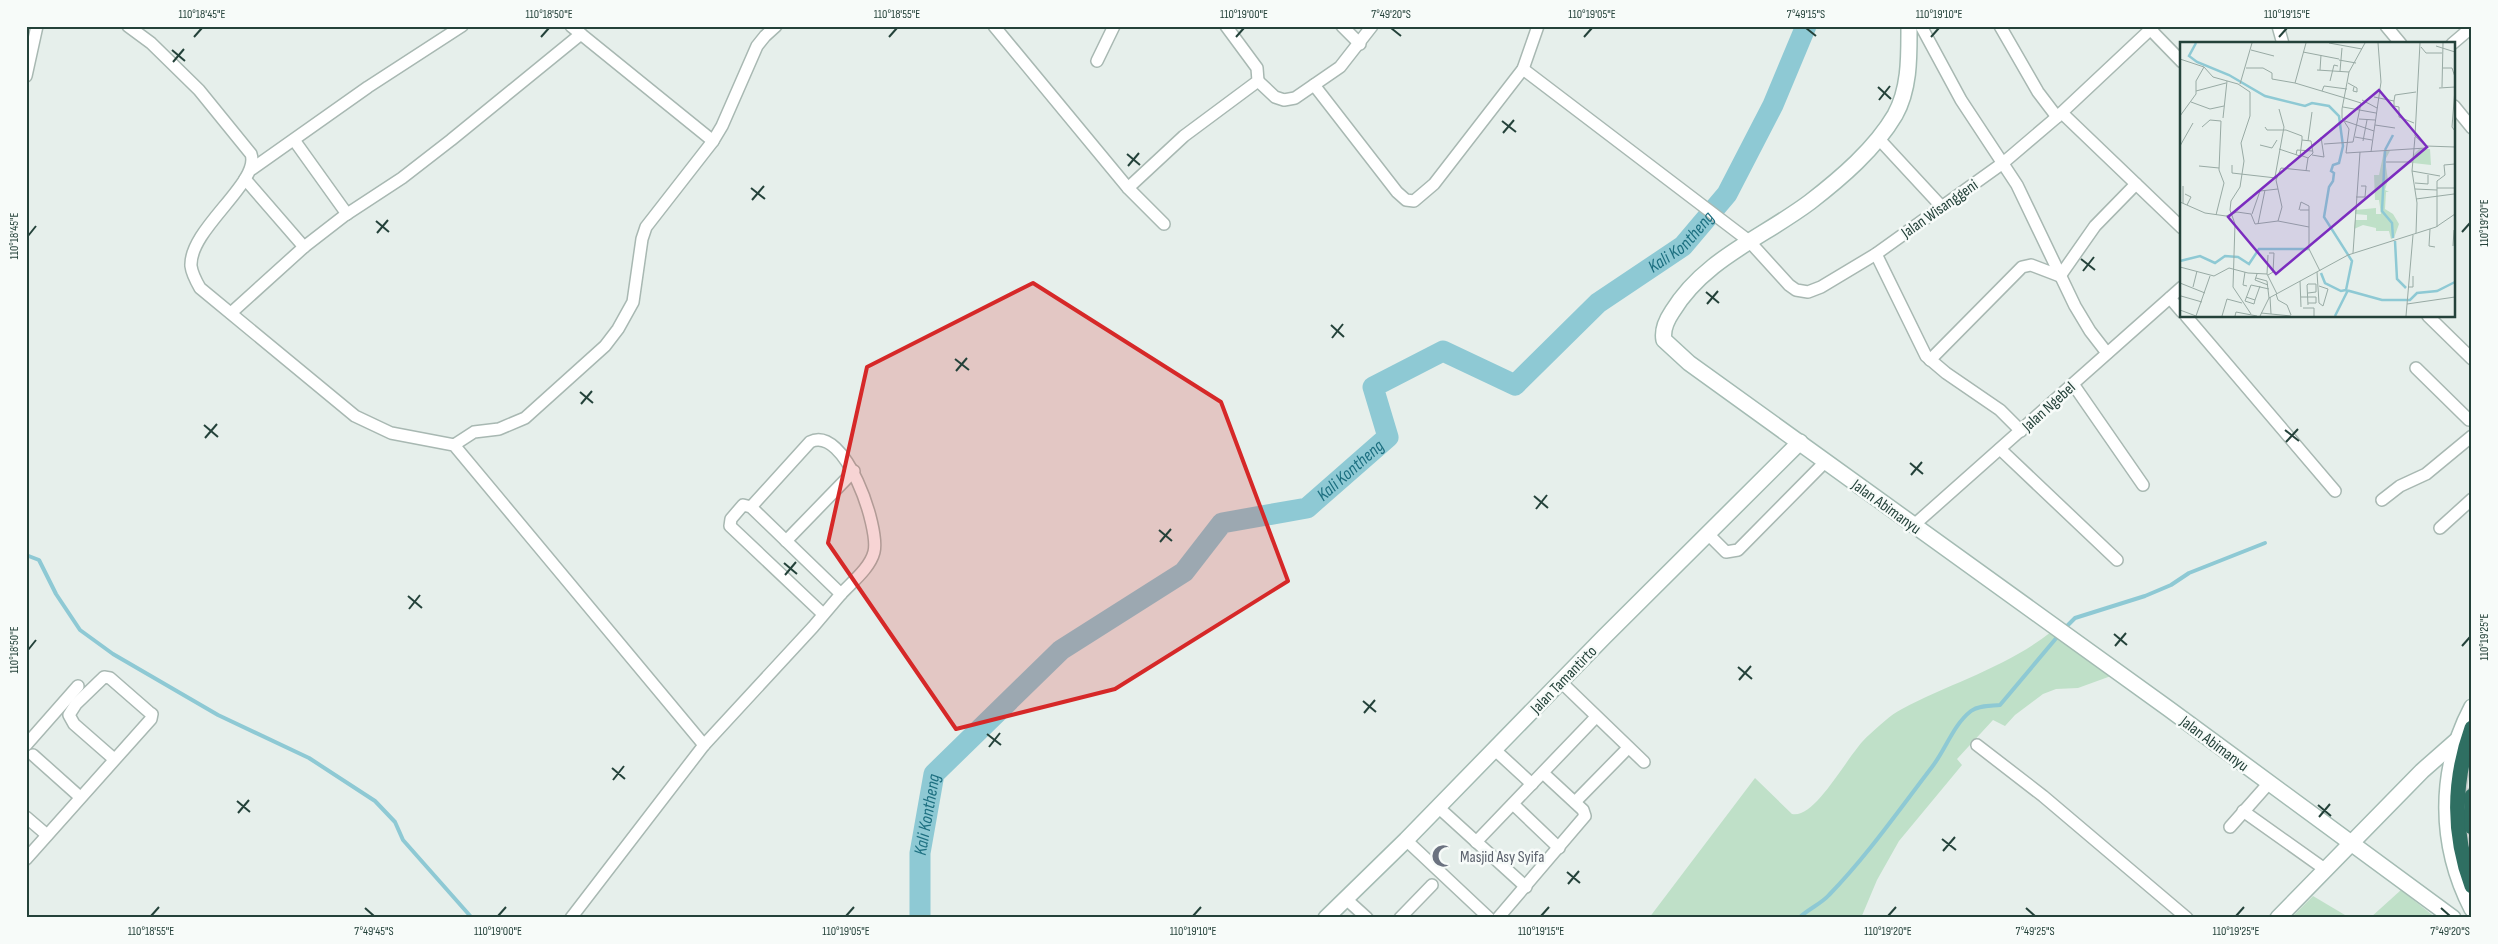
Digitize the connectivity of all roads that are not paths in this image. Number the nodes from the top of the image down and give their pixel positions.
1 (37, 26) edge
2 (128, 26) edge
3 (462, 26) edge
4 (571, 26) edge
5 (776, 26) edge
6 (1114, 26) edge
7 (1226, 26) edge
8 (1342, 26) edge
9 (1372, 26) edge
10 (1538, 26) edge
11 (1910, 26) edge
12 (1921, 26) edge
13 (2000, 26) edge
14 (2278, 26) edge
15 (2386, 26) edge
16 (2472, 27) edge
17 (2150, 28) edge
18 (1001, 29) edge
19 (580, 34) junction
20 (2282, 42) edge
21 (2399, 42) edge
22 (2454, 42) edge
23 (1360, 44) junction
24 (2180, 60) edge
25 (1097, 61) dead end
26 (1523, 69) junction
27 (26, 76) edge
28 (1258, 81) junction
29 (1314, 85) junction
30 (2456, 108) edge
31 (2060, 115) junction
32 (2472, 128) edge
33 (1878, 138) junction
34 (294, 140) junction
35 (713, 141) junction
36 (2003, 163) junction
37 (252, 169) junction
38 (245, 179) junction
39 (2136, 184) junction
40 (1128, 188) junction
41 (1941, 206) junction
42 (347, 214) junction
43 (1164, 224) dead end
44 (2180, 226) edge
45 (1749, 241) junction
46 (304, 248) junction
47 (1876, 254) junction
48 (2060, 276) junction
49 (2180, 289) edge
50 (2170, 298) junction
51 (2180, 310) edge
52 (231, 313) junction
53 (2188, 318) edge
54 (2430, 318) edge
55 (2107, 353) junction
56 (2472, 359) edge
57 (1930, 360) junction
58 (2416, 368) dead end
59 (2072, 384) junction
60 (2471, 422) edge
61 (2020, 431) junction
62 (2472, 436) edge
63 (1800, 442) junction
64 (454, 445) junction
65 (2000, 449) junction
66 (1826, 461) junction
67 (854, 471) junction
68 (2143, 485) dead end
69 (2335, 491) dead end
70 (2472, 498) edge
71 (2382, 500) dead end
72 (750, 507) junction
73 (1914, 525) junction
74 (2440, 528) dead end
75 (1706, 533) junction
76 (786, 541) junction
77 (2117, 560) dead end
78 (841, 594) junction
79 (823, 614) junction
80 (1561, 682) junction
81 (78, 686) dead end
82 (2472, 707) edge
83 (1596, 717) junction
84 (2472, 728) edge
85 (2456, 741) junction
86 (26, 745) edge
87 (704, 745) junction
88 (1977, 745) dead end
89 (1628, 748) junction
90 (1495, 750) junction
91 (33, 755) dead end
92 (114, 758) junction
93 (1644, 762) dead end
94 (1542, 773) junction
95 (2268, 783) junction
96 (1532, 784) junction
97 (2472, 796) edge
98 (80, 797) junction
99 (1575, 802) junction
100 (1513, 804) junction
101 (1438, 807) junction
102 (2243, 811) junction
103 (26, 818) edge
104 (2230, 827) dead end
105 (2472, 827) edge
106 (47, 835) junction
107 (1406, 840) junction
108 (1476, 842) junction
109 (2351, 844) junction
110 (1559, 848) junction
111 (26, 859) edge
112 (2326, 870) junction
113 (1432, 885) dead end
114 (2472, 886) edge
115 (1526, 887) junction
116 (1346, 898) junction
117 (2472, 909) edge
118 (572, 918) edge
119 (1326, 918) edge
120 (1367, 918) edge
121 (1400, 918) edge
122 (1489, 918) edge
123 (1498, 918) edge
124 (2187, 918) edge
125 (2278, 918) edge
126 (2453, 918) edge

1 - 27 street
2 - 37 street
3 - 34 street
4 - 19 street
5 - 35 street
6 - 25 street
7 - 28 street
8 - 23 street
9 - 23 street
10 - 26 street
11 - 33 street, Jalan Abimanyu
12 - 36 street
13 - 31 street
14 - 20 street
15 - 21 street
16 - 22 street
17 - 24 street
17 - 31 street, Jalan Wisanggeni
18 - 40 street
19 - 35 street
19 - 42 street
23 - 29 street
26 - 29 street
26 - 45 street, Jalan Wisanggeni
28 - 29 street
28 - 40 street
30 - 32 street
31 - 36 street, Jalan Wisanggeni
31 - 39 street
33 - 41 street
33 - 45 street, Jalan Abimanyu
34 - 37 street
34 - 42 street
35 - 64 street
36 - 41 street, Jalan Wisanggeni
36 - 48 street
37 - 38 street
38 - 46 street
38 - 52 street
39 - 44 street
39 - 48 street
40 - 43 street
41 - 47 street, Jalan Wisanggeni
42 - 46 street
45 - 47 street, Jalan Wisanggeni
45 - 63 street, Jalan Abimanyu
46 - 52 street
47 - 57 street
48 - 55 street
48 - 57 street
49 - 50 street, Jalan Ngebel
50 - 51 street
50 - 55 street, Jalan Ngebel
52 - 64 street
53 - 69 street
54 - 56 street
55 - 59 street, Jalan Ngebel
57 - 61 street
58 - 60 street
59 - 61 street, Jalan Ngebel
59 - 68 street
61 - 65 street, Jalan Ngebel
62 - 71 street
63 - 66 street, Jalan Abimanyu
63 - 75 street, Jalan Tamantirto
64 - 87 street
65 - 73 street, Jalan Ngebel
65 - 77 street
66 - 73 street, Jalan Abimanyu
66 - 75 street
67 - 72 street
67 - 76 street
67 - 78 street
70 - 74 street
72 - 76 street
72 - 79 street
73 - 95 street, Jalan Abimanyu
75 - 80 street, Jalan Tamantirto
76 - 78 street
78 - 79 street
79 - 87 street
80 - 83 street
80 - 90 street, Jalan Tamantirto
81 - 86 street
82 - 85 street
83 - 89 street
83 - 94 street
84 - 114 highway
85 - 109 street
85 - 117 street
87 - 118 street
88 - 124 street
89 - 93 street
89 - 99 street
90 - 96 street
90 - 101 street, Jalan Tamantirto
91 - 98 street
92 - 92 street
92 - 98 street
94 - 96 street
94 - 99 street
95 - 102 street
95 - 109 street, Jalan Abimanyu
96 - 100 street
97 - 105 highway
98 - 106 street
99 - 110 street
100 - 108 street
100 - 110 street
101 - 107 street, Jalan Tamantirto
101 - 108 street
102 - 104 street
102 - 112 street
103 - 106 street
106 - 111 street
107 - 116 street, Jalan Tamantirto
107 - 122 street
108 - 115 street
109 - 112 street
109 - 126 street, Jalan Abimanyu
110 - 115 street
112 - 125 street
113 - 121 street
115 - 123 street
116 - 119 street, Jalan Tamantirto
116 - 120 street

